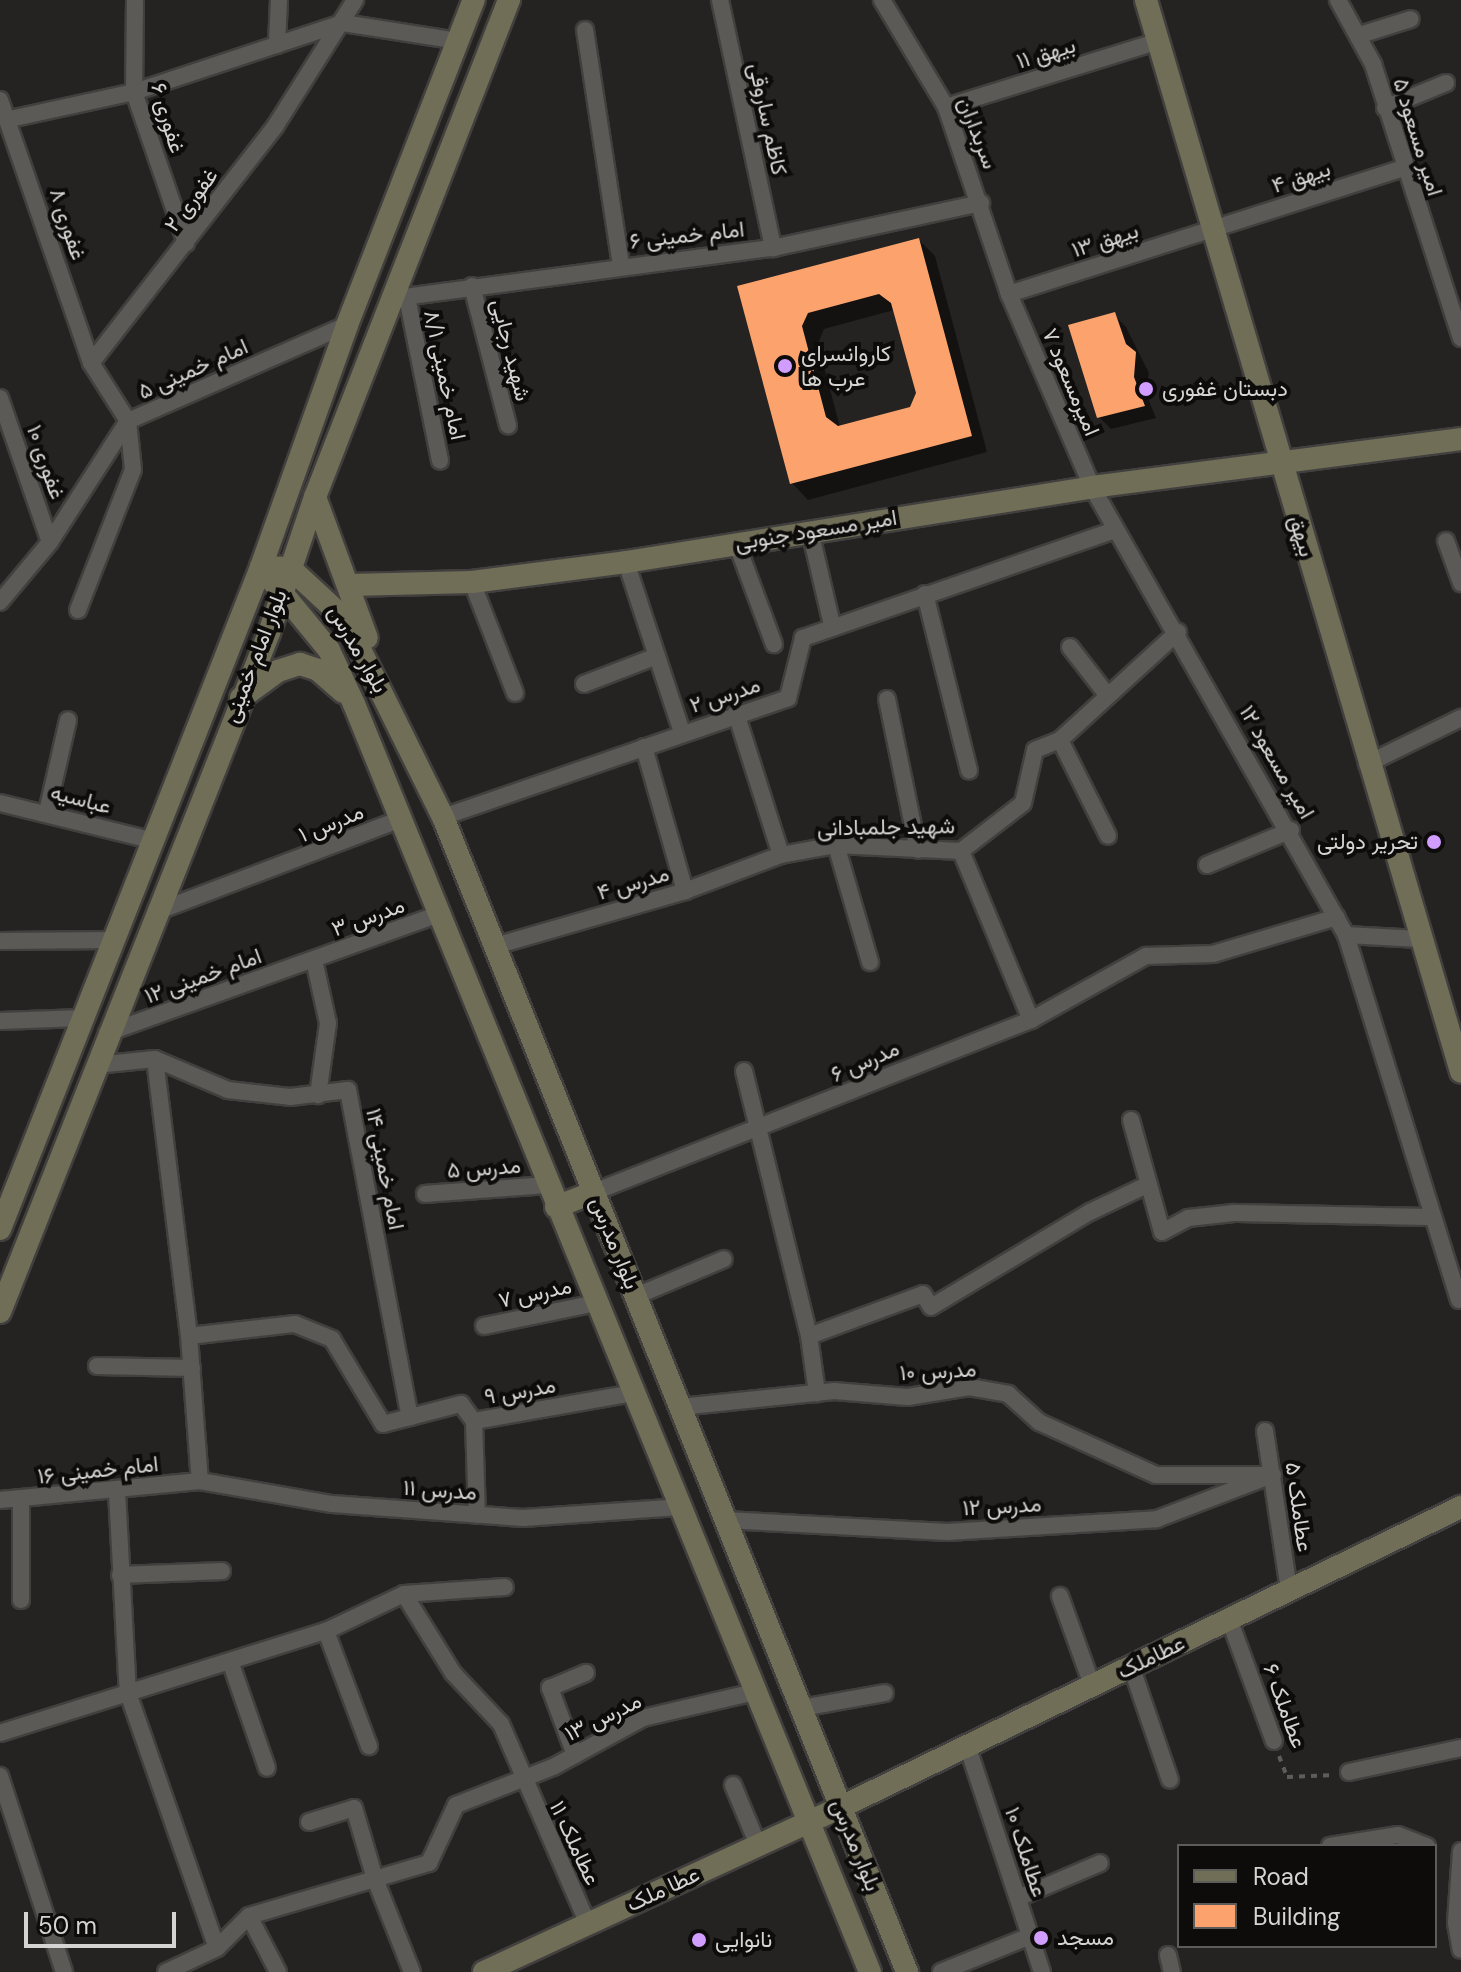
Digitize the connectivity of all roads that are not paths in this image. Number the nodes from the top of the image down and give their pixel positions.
1 (135, 0) edge
2 (279, 0) edge
3 (355, 0) edge
4 (474, 0) edge
5 (509, 0) edge
6 (720, 0) edge
7 (882, 0) edge
8 (1146, 0) edge
9 (1338, 0) edge
10 (1411, 19) dead end
11 (343, 23) junction
12 (585, 30) dead end
13 (1360, 35) junction
14 (458, 41) junction
15 (1159, 41) junction
16 (277, 45) junction
17 (1446, 83) dead end
18 (134, 92) junction
19 (0, 100) edge
20 (946, 107) junction
21 (1385, 108) junction
22 (10, 119) junction
23 (1403, 168) junction
24 (398, 194) junction
25 (981, 203) junction
26 (429, 210) junction
27 (1213, 229) junction
28 (186, 243) junction
29 (773, 248) junction
30 (621, 264) junction
31 (472, 286) junction
32 (1009, 294) junction
33 (401, 297) junction
34 (347, 325) junction
35 (1461, 338) edge
36 (91, 363) junction
37 (0, 398) edge
38 (128, 421) junction
39 (508, 425) dead end
40 (1461, 439) edge
41 (440, 461) dead end
42 (1280, 462) junction
43 (1092, 487) junction
44 (315, 497) junction
45 (1115, 530) junction
46 (810, 531) junction
47 (1446, 541) dead end
48 (50, 542) junction
49 (736, 542) junction
50 (626, 562) junction
51 (261, 567) junction
52 (290, 568) junction
53 (472, 582) junction
54 (1461, 583) edge
55 (350, 585) junction
56 (925, 594) junction
57 (279, 595) junction
58 (0, 602) edge
59 (78, 610) dead end
60 (832, 625) junction
61 (1178, 632) junction
62 (774, 644) dead end
63 (1070, 647) dead end
64 (657, 656) junction
65 (584, 684) dead end
66 (213, 687) junction
67 (515, 693) dead end
68 (386, 696) junction
69 (1108, 696) junction
70 (239, 699) junction
71 (887, 699) dead end
72 (354, 704) junction
73 (736, 713) junction
74 (1461, 718) edge
75 (68, 720) dead end
76 (682, 732) junction
77 (1060, 740) junction
78 (644, 747) junction
79 (1367, 764) junction
80 (969, 771) dead end
81 (0, 803) edge
82 (47, 812) junction
83 (443, 817) junction
84 (398, 820) junction
85 (1291, 830) junction
86 (1108, 836) dead end
87 (151, 840) junction
88 (836, 845) junction
89 (918, 850) junction
90 (961, 851) junction
91 (781, 855) junction
92 (1207, 865) dead end
93 (685, 891) junction
94 (156, 912) junction
95 (437, 915) junction
96 (1337, 917) junction
97 (1346, 935) junction
98 (1420, 939) junction
99 (112, 940) junction
100 (0, 941) edge
101 (495, 946) junction
102 (314, 960) junction
103 (870, 962) dead end
104 (82, 1018) junction
105 (1031, 1020) junction
106 (0, 1021) edge
107 (107, 1033) junction
108 (155, 1059) junction
109 (96, 1065) junction
110 (744, 1071) dead end
111 (1461, 1072) edge
112 (318, 1095) junction
113 (1131, 1120) dead end
114 (760, 1130) junction
115 (1149, 1184) junction
116 (547, 1185) junction
117 (594, 1192) junction
118 (425, 1194) dead end
119 (556, 1207) junction
120 (1432, 1217) junction
121 (0, 1229) edge
122 (724, 1259) dead end
123 (636, 1296) junction
124 (1459, 1300) dead end
125 (596, 1303) junction
126 (0, 1312) edge
127 (484, 1326) dead end
128 (189, 1336) junction
129 (809, 1336) junction
130 (97, 1366) dead end
131 (192, 1368) junction
132 (633, 1393) junction
133 (817, 1393) junction
134 (680, 1407) junction
135 (410, 1417) junction
136 (474, 1421) junction
137 (1265, 1431) dead end
138 (1273, 1475) junction
139 (200, 1481) junction
140 (117, 1492) junction
141 (0, 1500) edge
142 (21, 1500) junction
143 (679, 1507) junction
144 (1461, 1507) edge
145 (477, 1515) junction
146 (726, 1520) junction
147 (222, 1571) dead end
148 (120, 1575) junction
149 (505, 1587) dead end
150 (1289, 1590) junction
151 (404, 1594) junction
152 (1060, 1596) dead end
153 (21, 1600) dead end
154 (1229, 1619) junction
155 (326, 1631) junction
156 (230, 1661) junction
157 (1131, 1666) junction
158 (586, 1673) dead end
159 (1092, 1685) junction
160 (755, 1692) junction
161 (128, 1693) junction
162 (885, 1693) dead end
163 (802, 1708) junction
164 (0, 1733) edge
165 (1274, 1741) road end
166 (967, 1745) junction
167 (369, 1746) dead end
168 (1461, 1748) edge
169 (575, 1755) junction
170 (267, 1768) dead end
171 (1349, 1772) road end
172 (0, 1776) edge
173 (1170, 1780) dead end
174 (521, 1781) junction
175 (733, 1785) dead end
176 (841, 1807) junction
177 (309, 1822) dead end
178 (808, 1822) junction
179 (1342, 1844) edge
180 (1422, 1844) edge
181 (758, 1845) junction
182 (1437, 1850) edge
183 (1461, 1852) edge
184 (1100, 1863) dead end
185 (375, 1879) junction
186 (1018, 1898) junction
187 (249, 1916) junction
188 (588, 1924) junction
189 (1030, 1936) junction
190 (217, 1948) junction
191 (1461, 1950) edge
192 (64, 1972) edge
193 (166, 1972) edge
194 (278, 1972) edge
195 (412, 1972) edge
196 (484, 1972) edge
197 (870, 1972) edge
198 (907, 1972) edge
199 (941, 1972) edge
200 (1042, 1972) edge

1 - 18 street, غفوری ۶
2 - 16 street
3 - 11 street, غفوری ۲
4 - 14 main road, بلوار امام خمینی
5 - 26 main road, بلوار امام خمینی
6 - 29 street, کاظم ساروقی
7 - 20 street, سربداران
8 - 15 main road, بیهق
9 - 13 street, امیر مسعود ۵
10 - 13 street
11 - 14 street
11 - 16 street
11 - 28 street, غفوری ۲
12 - 30 street
13 - 21 street, امیر مسعود ۵
14 - 24 main road, بلوار امام خمینی
15 - 20 street, بیهق ۱۱
15 - 27 main road, بیهق
16 - 18 street
17 - 21 street
18 - 22 street
18 - 28 street, غفوری ۶
19 - 22 street, غفوری ۸
20 - 25 street, سربداران
21 - 23 street, امیر مسعود ۵
22 - 36 street, غفوری ۸
23 - 27 street, بیهق ۴
23 - 35 street, امیر مسعود ۵
24 - 26 main road
24 - 34 main road, بلوار امام خمینی
25 - 29 street, امام خمینی ۶
25 - 32 street, سربداران
26 - 33 main road, بلوار امام خمینی
27 - 32 street, بیهق ۱۳
27 - 42 main road, بیهق
28 - 36 street, غفوری ۲
29 - 30 street, امام خمینی ۶
30 - 31 street, امام خمینی ۶
31 - 33 street, امام خمینی ۶
31 - 39 street, شهید رجایی
32 - 43 street, امیرمسعود ۷
33 - 41 street, امام خمینی ۸/۱
33 - 44 main road, بلوار امام خمینی
34 - 38 street, امام خمینی ۵
34 - 51 main road, بلوار امام خمینی
36 - 38 street
37 - 48 street, غفوری ۱۰
38 - 48 street, امام خمینی ۵
38 - 59 street
40 - 42 main road, امیر مسعود جنوبی
42 - 43 main road, امیر مسعود جنوبی
42 - 79 main road, بیهق
43 - 45 street, امیر مسعود ۱۲
43 - 46 main road, امیر مسعود جنوبی
44 - 52 main road, بلوار امام خمینی
44 - 55 main road
45 - 56 street, مدرس ۲
45 - 61 street, امیر مسعود ۱۲
46 - 49 main road, امیر مسعود جنوبی
46 - 60 street
47 - 54 street
48 - 58 street, امام خمینی ۵
49 - 50 main road, امیر مسعود جنوبی
49 - 62 street
50 - 53 main road, امیر مسعود جنوبی
50 - 64 street
51 - 52 main road
51 - 57 main road, بلوار مدرس
51 - 66 main road, بلوار امام خمینی
52 - 57 main road, بلوار امام خمینی
52 - 68 main road, بلوار مدرس
53 - 55 main road, امیر مسعود جنوبی
53 - 67 street
55 - 68 main road
56 - 60 street, مدرس ۲
56 - 80 street
57 - 70 main road, بلوار امام خمینی
57 - 72 main road, بلوار مدرس
60 - 73 street, مدرس ۲
61 - 69 street, شهید جلمبادانی
61 - 85 street, امیر مسعود ۱۲
63 - 69 street
64 - 65 street
64 - 76 street
66 - 70 main road
66 - 87 main road, بلوار امام خمینی
68 - 83 main road, بلوار مدرس
69 - 77 street, شهید جلمبادانی
70 - 72 main road
70 - 94 main road, بلوار امام خمینی
71 - 89 street
72 - 84 main road, بلوار مدرس
73 - 76 street, مدرس ۲
73 - 91 street
74 - 79 street
75 - 82 street
76 - 78 street, مدرس ۲
77 - 86 street
77 - 90 street, شهید جلمبادانی
78 - 83 street, مدرس ۲
78 - 93 street
79 - 98 main road, بیهق
81 - 82 street, عباسیه
82 - 87 street, عباسیه
83 - 101 main road, بلوار مدرس
84 - 94 street, مدرس ۱
84 - 95 main road, بلوار مدرس
85 - 92 street
85 - 96 street, امیر مسعود ۱۲
87 - 99 main road, بلوار امام خمینی
88 - 89 street, شهید جلمبادانی
88 - 91 street, شهید جلمبادانی
88 - 103 street
89 - 90 street, شهید جلمبادانی
90 - 105 street
91 - 93 street, مدرس ۴
93 - 101 street, مدرس ۴
94 - 107 main road, بلوار امام خمینی
95 - 102 street, مدرس ۳
95 - 116 main road, بلوار مدرس
96 - 97 street, امیر مسعود ۱۲
96 - 105 street, مدرس ۶
97 - 98 street
97 - 120 street, امیر مسعود ۱۲
98 - 111 main road, بیهق
99 - 100 street
99 - 104 main road, بلوار امام خمینی
101 - 117 main road, بلوار مدرس
102 - 107 street, امام خمینی ۱۲
102 - 112 street
104 - 106 street
104 - 121 main road, بلوار امام خمینی
105 - 114 street, مدرس ۶
107 - 109 main road, بلوار امام خمینی
108 - 109 street
108 - 112 street, امام خمینی ۱۴
108 - 128 street
109 - 126 main road, بلوار امام خمینی
110 - 114 street
112 - 135 street, امام خمینی ۱۴
113 - 115 street
114 - 117 street, مدرس ۶
114 - 129 street
115 - 120 street
115 - 129 street
116 - 118 street, مدرس ۵
116 - 119 main road, بلوار مدرس
117 - 119 main road
117 - 123 main road, بلوار مدرس
119 - 125 main road, بلوار مدرس
120 - 124 street, امیر مسعود ۱۲
122 - 123 street
123 - 134 main road, بلوار مدرس
125 - 127 street, مدرس ۷
125 - 132 main road, بلوار مدرس
128 - 131 street
128 - 135 street, مدرس ۹
129 - 133 street
130 - 131 street
131 - 139 street
132 - 136 street, مدرس ۹
132 - 143 main road, بلوار مدرس
133 - 134 street, مدرس ۱۰
133 - 138 street, مدرس ۱۰
134 - 146 main road, بلوار مدرس
135 - 136 street, مدرس ۹
136 - 145 street
137 - 138 street, عطاملک ۵
138 - 146 street, مدرس ۱۲
138 - 150 street, عطاملک ۵
139 - 140 street, امام خمینی ۱۶
139 - 145 street, مدرس ۱۱
140 - 142 street, امام خمینی ۱۶
140 - 148 street
141 - 142 street, امام خمینی ۱۶
142 - 153 street
143 - 145 street, مدرس ۱۱
143 - 160 main road, بلوار مدرس
144 - 150 main road, عطاملک
146 - 163 main road, بلوار مدرس
147 - 148 street
148 - 161 street
149 - 151 street
150 - 154 main road, عطاملک
151 - 155 street
151 - 174 street, عطاملک ۱۱
152 - 159 street
154 - 157 main road, عطاملک
154 - 165 street, عطاملک ۶
155 - 156 street
155 - 167 street
156 - 161 street
156 - 170 street
157 - 159 main road, عطاملک
157 - 173 street
158 - 169 street
159 - 166 main road, عطاملک
160 - 169 street, مدرس ۱۳
160 - 178 main road, بلوار مدرس
161 - 164 street
161 - 190 street
162 - 163 street
163 - 176 main road, بلوار مدرس
166 - 176 main road, عطاملک
166 - 186 street, عطاملک ۱۰
168 - 171 street
169 - 174 street, مدرس ۱۳
172 - 192 street
174 - 185 street, مدرس ۱۳
174 - 188 street, عطاملک ۱۱
175 - 181 street
176 - 178 main road, عطا ملک
176 - 198 main road, بلوار مدرس
177 - 185 street
178 - 181 main road, عطا ملک
178 - 197 main road, بلوار مدرس
179 - 180 street
181 - 188 main road, عطا ملک
182 - 183 street
183 - 191 street
184 - 186 street
185 - 187 street, مدرس ۱۳
185 - 195 street
186 - 189 street, عطاملک ۱۰
187 - 190 street
187 - 194 street
188 - 196 main road, عطا ملک
189 - 199 street
189 - 200 street, عطاملک ۱۰
190 - 193 street

